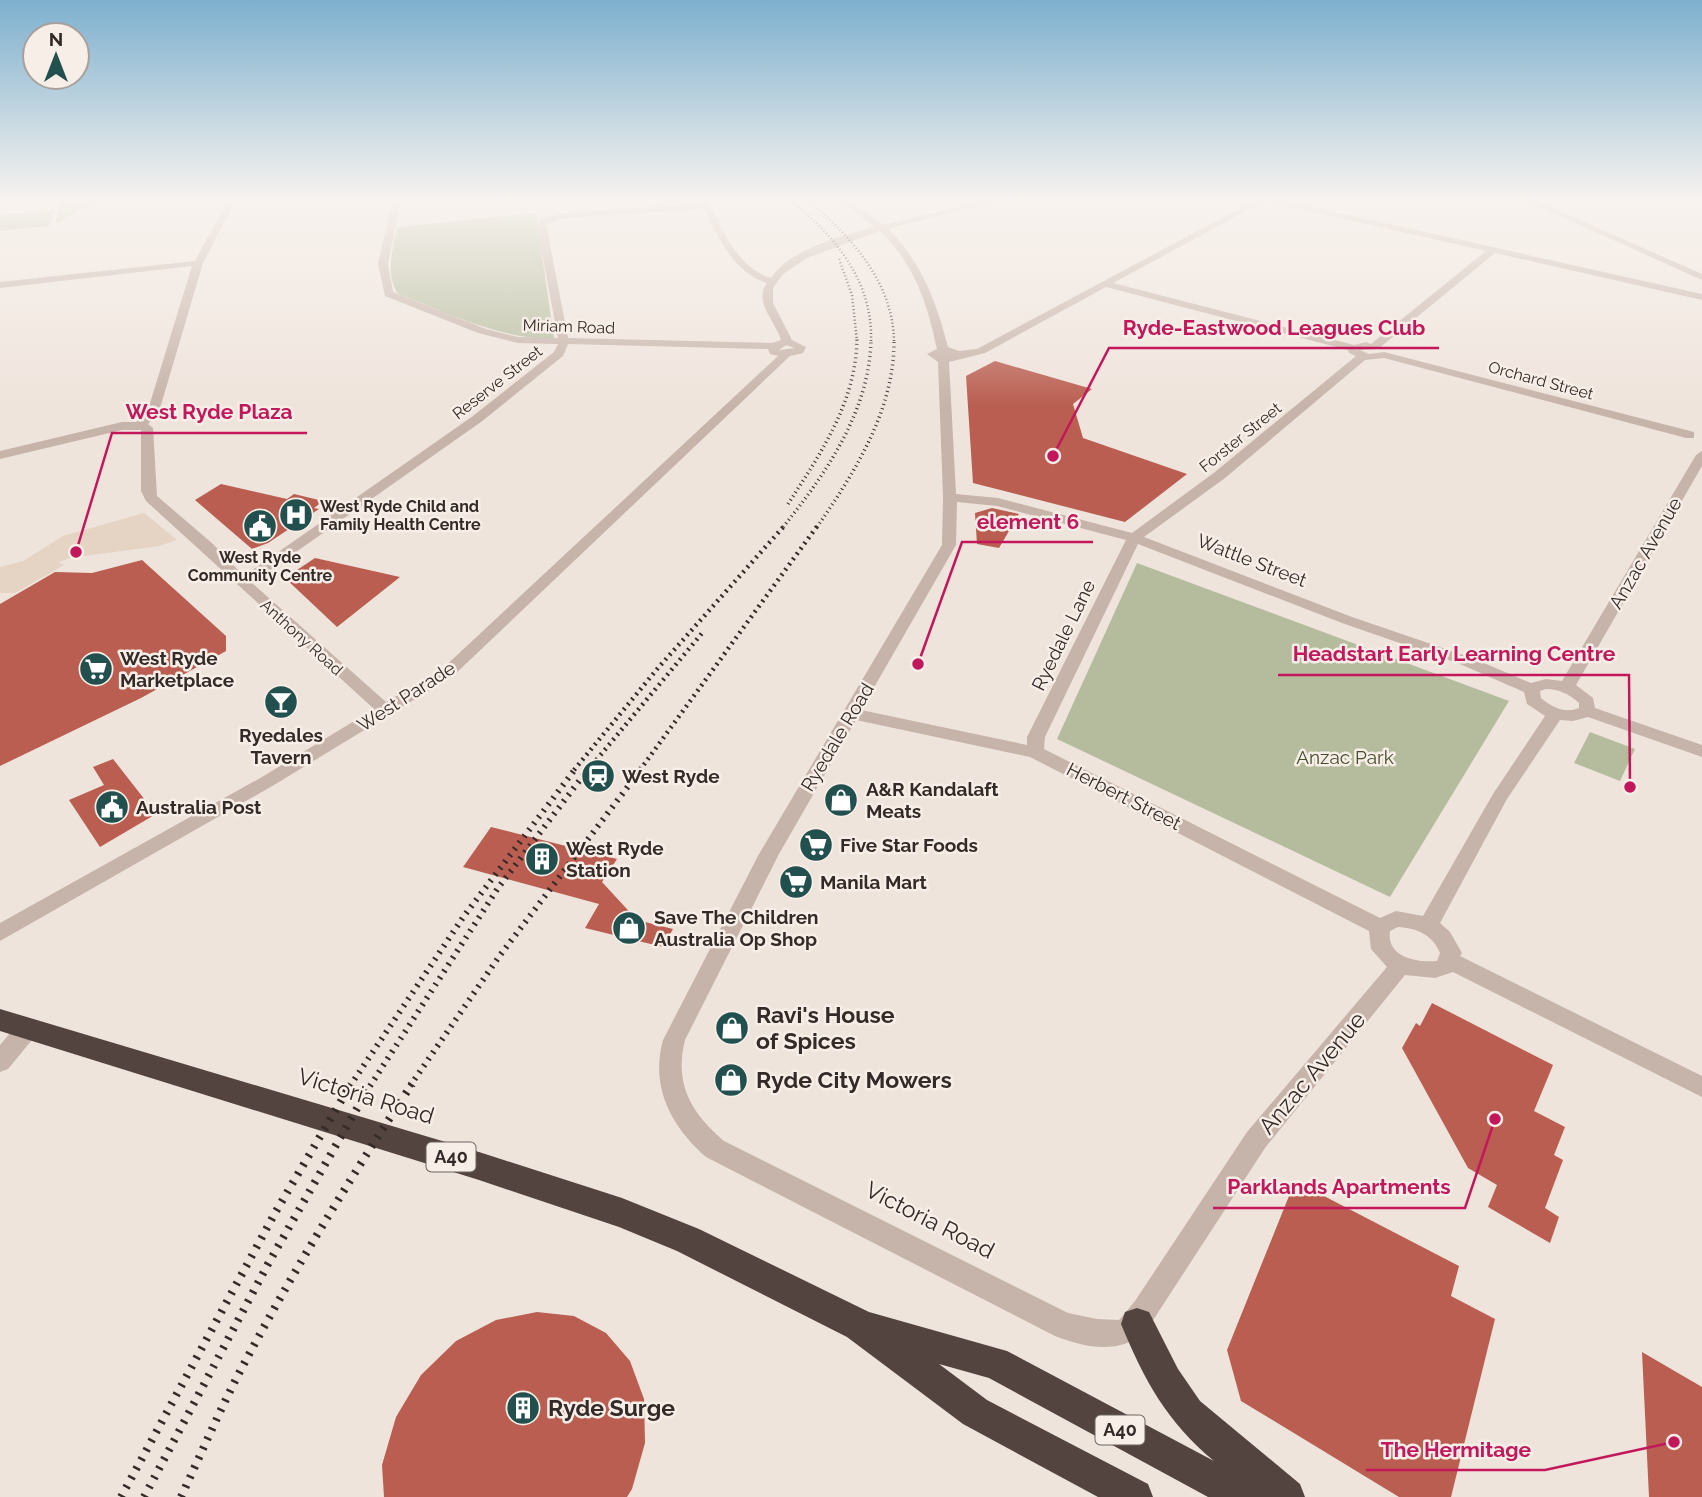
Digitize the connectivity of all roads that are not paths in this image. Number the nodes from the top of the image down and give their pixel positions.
1 (154, 268) edge
2 (197, 268) edge
3 (384, 268) edge
4 (549, 268) edge
5 (741, 268) edge
6 (785, 268) edge
7 (915, 268) edge
8 (1135, 268) edge
9 (1471, 268) edge
10 (1572, 268) edge
11 (1681, 268) edge
12 (1702, 277) edge
13 (1105, 284) junction
14 (0, 285) edge
15 (770, 285) junction
16 (1701, 297) edge
17 (564, 342) junction
18 (1374, 346) junction
19 (781, 347) junction
20 (1359, 352) junction
21 (943, 355) junction
22 (1384, 355) junction
23 (139, 425) junction
24 (1696, 433) edge
25 (1702, 445) edge
26 (0, 455) edge
27 (1702, 455) edge
28 (950, 497) junction
29 (1134, 538) junction
30 (243, 583) junction
31 (1567, 687) junction
32 (1532, 689) junction
33 (387, 711) junction
34 (1587, 711) junction
35 (850, 713) junction
36 (1556, 714) junction
37 (1702, 751) edge
38 (1035, 752) junction
39 (1428, 926) junction
40 (1380, 927) junction
41 (0, 933) edge
42 (1450, 961) junction
43 (1401, 965) junction
44 (0, 1020) edge
45 (28, 1028) junction
46 (0, 1062) edge
47 (1702, 1087) edge
48 (676, 1102) joint
49 (1137, 1324) junction
50 (859, 1325) junction
51 (1135, 1497) edge
52 (1245, 1497) edge
53 (1287, 1497) edge

1 - 14 street
2 - 23 street
3 - 17 street, Miriam Road
4 - 17 street, Reserve Street
5 - 15 street
6 - 15 street
7 - 21 street, Ryedale Road
8 - 13 street
9 - 18 street
10 - 16 street
11 - 12 street
13 - 20 street
13 - 21 street
15 - 19 street
17 - 19 street, Miriam Road
17 - 30 street, Reserve Street
18 - 20 street
18 - 22 street
19 - 33 street, West Parade
20 - 22 street
20 - 29 street, Forster Street
21 - 28 street, Ryedale Road
22 - 24 street, Orchard Street
23 - 26 street
23 - 30 street, Anthony Road
24 - 25 street
27 - 31 street, Anzac Avenue
28 - 29 street, Wattle Street
28 - 35 street, Ryedale Road
29 - 32 street, Wattle Street
29 - 38 street, Ryedale Lane
30 - 33 street, Anthony Road
31 - 32 street
31 - 34 street
32 - 36 street
33 - 41 street, West Parade
34 - 36 street
34 - 37 street
35 - 38 street, Herbert Street
35 - 48 street, Ryedale Road
36 - 39 street
38 - 40 street, Herbert Street
39 - 40 street
39 - 42 street
40 - 43 street
42 - 43 street
42 - 47 street
43 - 49 street, Anzac Avenue
44 - 45 highway, Victoria Road / A40
45 - 46 street
45 - 50 highway, Victoria Road / A40
48 - 49 street, Victoria Road
49 - 53 highway
50 - 51 highway, Victoria Road / A40
50 - 52 highway, Victoria Road / A40

